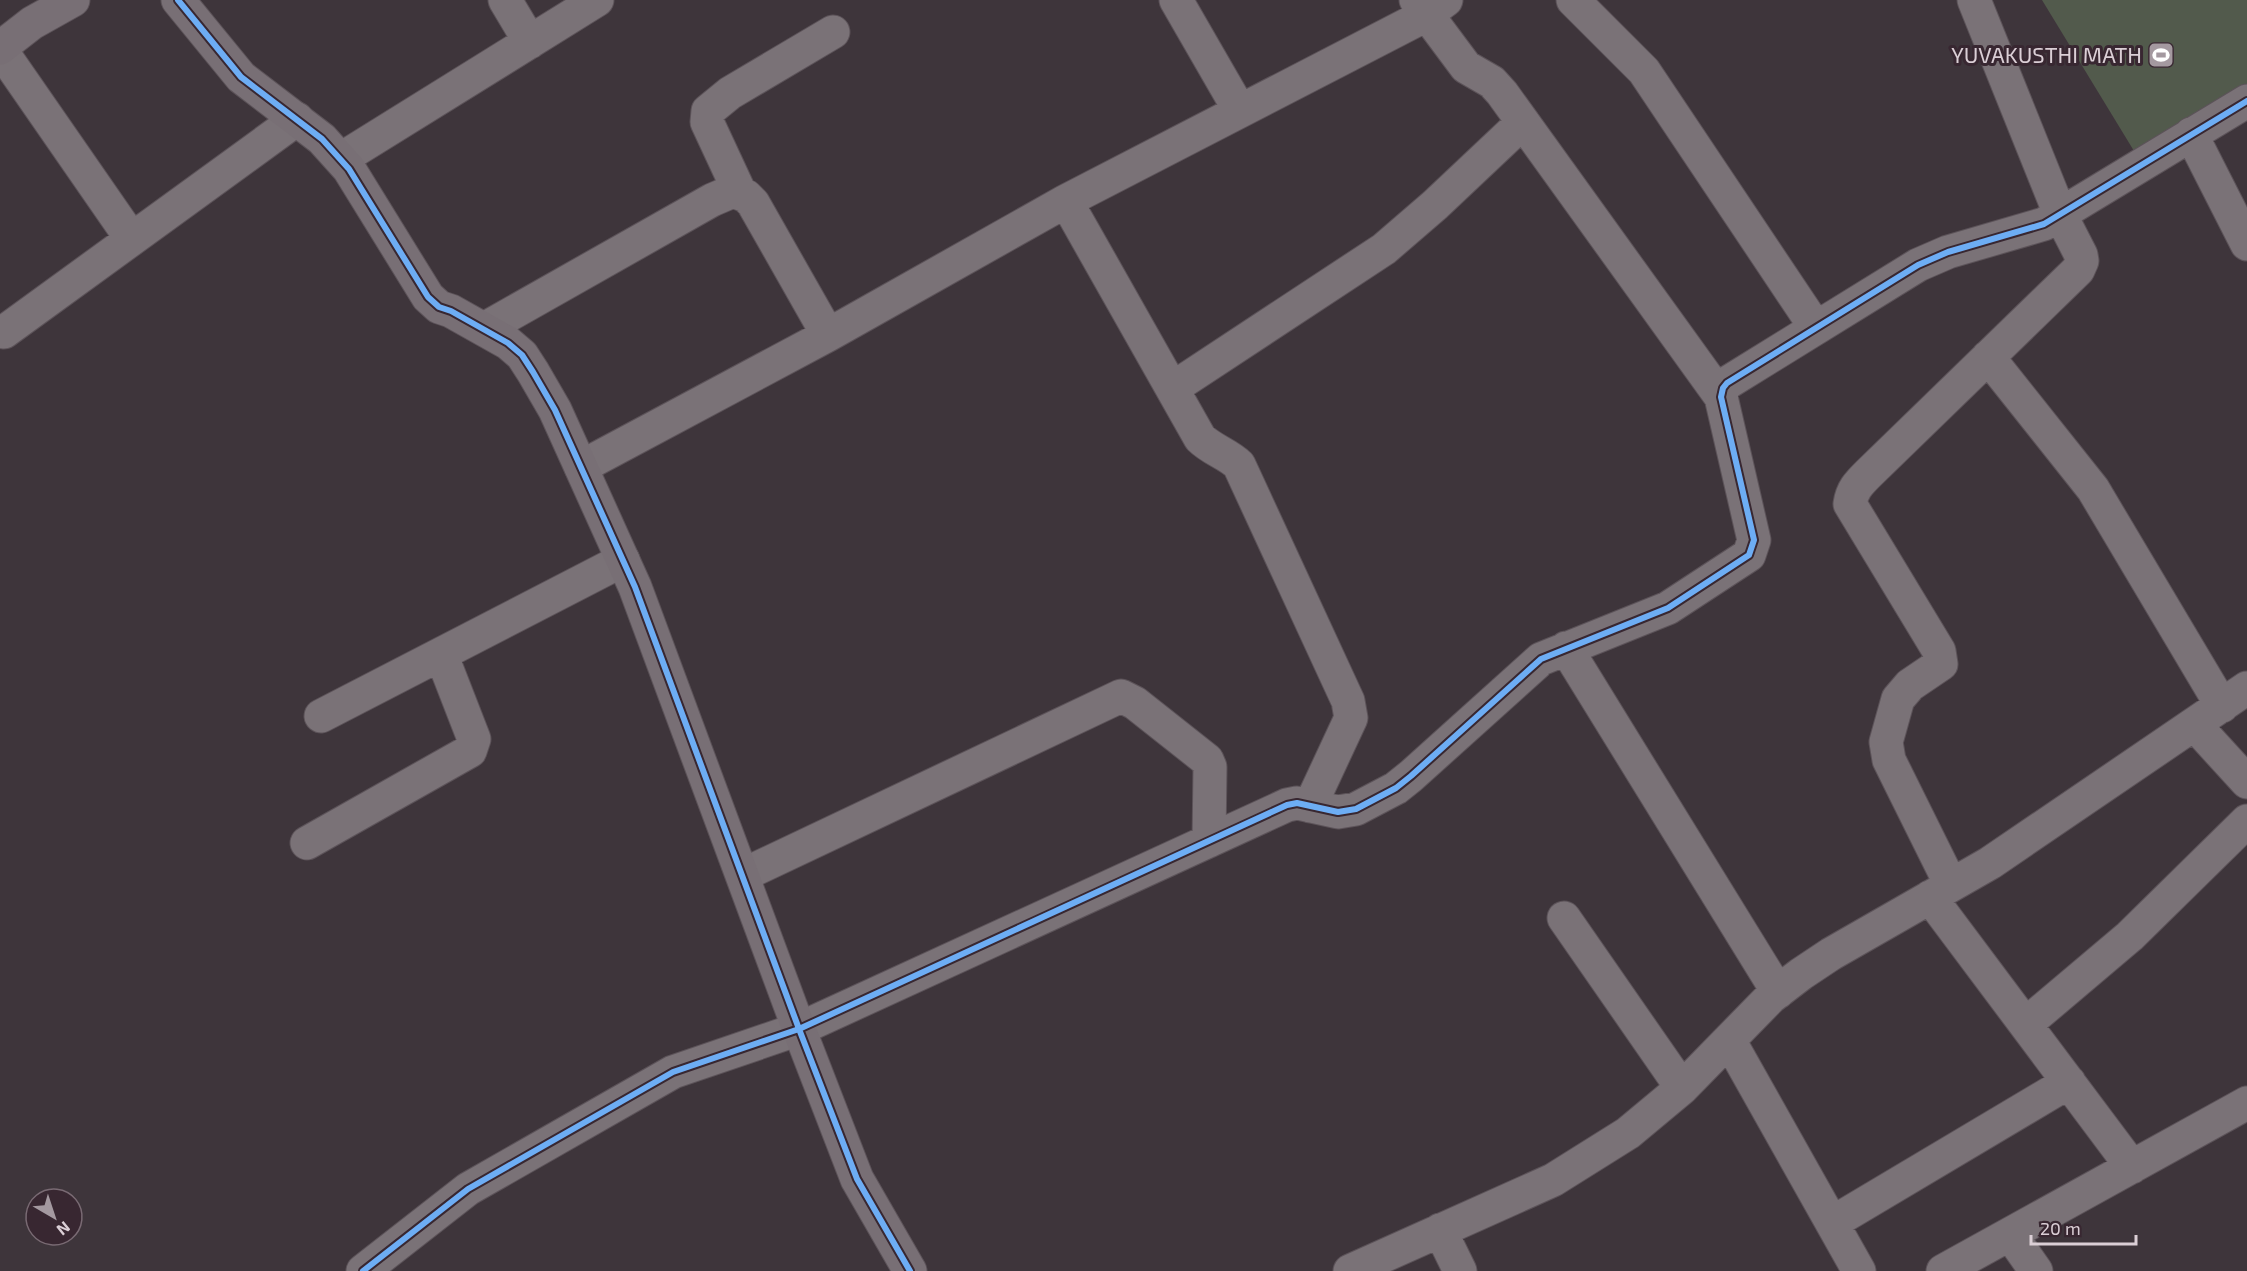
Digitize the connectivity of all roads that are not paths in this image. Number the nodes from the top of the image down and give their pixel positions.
1 (73, 0) edge
2 (178, 0) edge
3 (505, 0) edge
4 (597, 0) edge
5 (1176, 0) edge
6 (1573, 0) edge
7 (1974, 0) edge
8 (1429, 5) edge
9 (833, 32) dead end
10 (530, 42) junction
11 (0, 48) edge
12 (2247, 102) edge
13 (1240, 111) junction
14 (297, 119) junction
15 (1523, 122) junction
16 (2191, 134) junction
17 (341, 159) junction
18 (740, 193) junction
19 (1066, 201) junction
20 (2060, 214) junction
21 (131, 238) junction
22 (2247, 244) edge
23 (1816, 328) junction
24 (484, 329) junction
25 (4, 332) dead end
26 (828, 335) junction
27 (1988, 357) junction
28 (1173, 388) junction
29 (1721, 397) junction
30 (581, 467) junction
31 (623, 560) junction
32 (1566, 648) junction
33 (441, 654) junction
34 (2234, 697) edge
35 (321, 716) dead end
36 (2195, 725) junction
37 (2247, 783) edge
38 (1310, 806) junction
39 (2247, 821) edge
40 (1209, 841) junction
41 (307, 843) dead end
42 (743, 875) junction
43 (1941, 891) junction
44 (1564, 918) dead end
45 (1778, 992) junction
46 (2026, 1024) junction
47 (799, 1029) junction
48 (1729, 1040) junction
49 (2069, 1082) junction
50 (1682, 1088) junction
51 (2247, 1103) edge
52 (2132, 1167) junction
53 (1832, 1222) junction
54 (1440, 1230) junction
55 (2010, 1234) junction
56 (363, 1271) edge
57 (910, 1271) edge
58 (1350, 1271) edge
59 (1460, 1271) edge
60 (1859, 1271) edge
61 (1943, 1271) edge
62 (2036, 1271) edge

1 - 11 street
2 - 14 street
3 - 10 street
4 - 10 street
5 - 13 street
6 - 23 street
7 - 20 street
8 - 13 street
8 - 15 street
9 - 18 street
10 - 17 street
11 - 21 street
12 - 16 street
13 - 19 street
14 - 17 street
14 - 21 street
15 - 28 street
15 - 29 street
16 - 20 street
16 - 22 street
17 - 24 street
18 - 24 street
18 - 26 street
19 - 26 street
19 - 28 street
20 - 23 street
20 - 27 street
21 - 25 street
23 - 29 street
24 - 30 street
26 - 30 street
27 - 34 street
27 - 43 street
28 - 38 street
29 - 32 street
30 - 31 street
31 - 33 street
31 - 42 street
32 - 38 street
32 - 45 street
33 - 35 street
33 - 41 street
34 - 36 street
36 - 37 street
36 - 43 street
38 - 40 street
39 - 46 street
40 - 42 street
40 - 47 street
42 - 47 street
43 - 45 street
43 - 46 street
44 - 50 street
45 - 48 street
46 - 49 street
47 - 56 street
47 - 57 street
48 - 50 street
48 - 53 street
49 - 52 street
49 - 53 street
50 - 54 street
51 - 52 street
52 - 55 street
53 - 60 street
54 - 58 street
54 - 59 street
55 - 61 street
55 - 62 street

